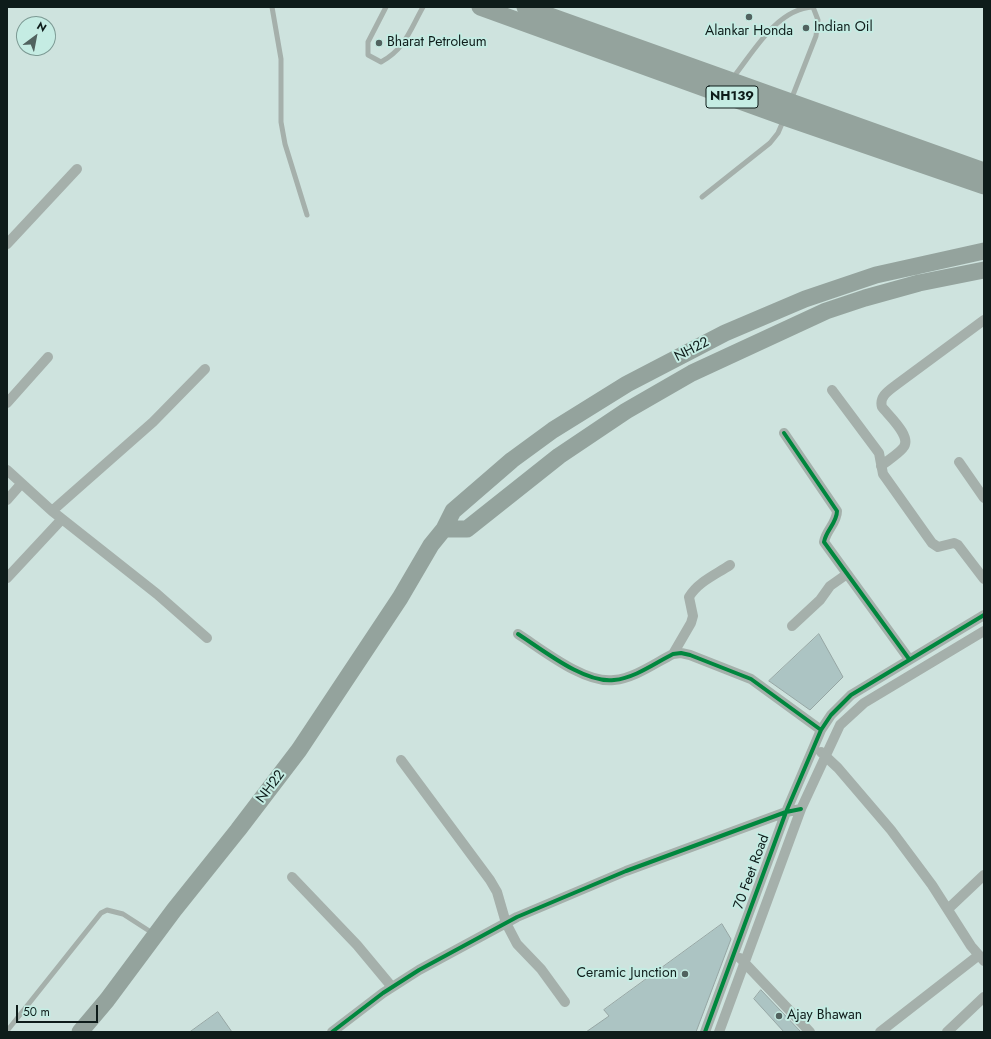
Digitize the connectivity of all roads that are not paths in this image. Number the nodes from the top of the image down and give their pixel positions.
1 (272, 7) edge
2 (386, 7) edge
3 (423, 7) edge
4 (480, 7) edge
5 (525, 7) edge
6 (731, 81) junction
7 (787, 109) junction
8 (76, 170) dead end
9 (984, 171) edge
10 (984, 186) edge
11 (702, 196) dead end
12 (307, 215) dead end
13 (7, 244) edge
14 (984, 251) edge
15 (984, 270) edge
16 (984, 320) edge
17 (48, 357) dead end
18 (205, 369) dead end
19 (832, 390) dead end
20 (7, 403) edge
21 (784, 433) dead end
22 (959, 462) dead end
23 (881, 466) junction
24 (7, 470) edge
25 (22, 484) junction
26 (984, 498) edge
27 (7, 500) edge
28 (52, 511) junction
29 (62, 518) junction
30 (444, 529) junction
31 (730, 565) dead end
32 (847, 574) junction
33 (7, 578) edge
34 (984, 579) edge
35 (984, 615) edge
36 (792, 626) dead end
37 (984, 631) edge
38 (518, 634) dead end
39 (950, 634) junction
40 (207, 638) dead end
41 (957, 647) junction
42 (673, 654) junction
43 (909, 659) junction
44 (821, 730) junction
45 (814, 748) junction
46 (826, 755) junction
47 (401, 760) dead end
48 (801, 809) junction
49 (786, 812) junction
50 (984, 875) edge
51 (292, 876) dead end
52 (948, 909) junction
53 (506, 923) junction
54 (155, 935) junction
55 (734, 953) junction
56 (982, 958) edge
57 (744, 962) junction
58 (392, 987) junction
59 (984, 997) edge
60 (565, 1002) dead end
61 (7, 1031) edge
62 (80, 1032) edge
63 (332, 1032) edge
64 (705, 1032) edge
65 (719, 1032) edge
66 (810, 1032) edge
67 (880, 1032) edge
68 (946, 1032) edge

1 - 12 lane
2 - 3 lane
4 - 7 highway, NH139
5 - 6 highway, NH139
6 - 7 highway, NH139
6 - 7 lane
7 - 9 highway, NH139
7 - 10 highway, NH139
7 - 11 lane
8 - 13 street
14 - 30 highway, NH22
15 - 30 highway, NH22
16 - 23 street
17 - 20 street
18 - 28 street
19 - 23 street
21 - 32 street
22 - 26 street
23 - 34 street
24 - 25 street
25 - 27 street
25 - 28 street
28 - 29 street
29 - 33 street
29 - 40 street
30 - 54 highway, NH22
31 - 42 street
32 - 36 street
32 - 43 street
35 - 39 street, 70 Feet Road
37 - 41 street, 70 Feet Road
38 - 42 street
39 - 41 street
39 - 43 street, 70 Feet Road
41 - 46 street, 70 Feet Road
42 - 44 street
43 - 44 street, 70 Feet Road
44 - 45 street, 70 Feet Road
45 - 46 street
45 - 49 street, 70 Feet Road
46 - 48 street, 70 Feet Road
46 - 52 street
47 - 53 street
48 - 49 street
48 - 57 street, 70 Feet Road
49 - 53 street
49 - 55 street, 70 Feet Road
50 - 52 street
51 - 58 street
52 - 56 street
53 - 58 street
53 - 60 street
54 - 61 lane
54 - 62 highway, NH22
55 - 57 street
55 - 64 street, 70 Feet Road
56 - 67 street
57 - 65 street, 70 Feet Road
57 - 66 street
58 - 63 street
59 - 68 street

